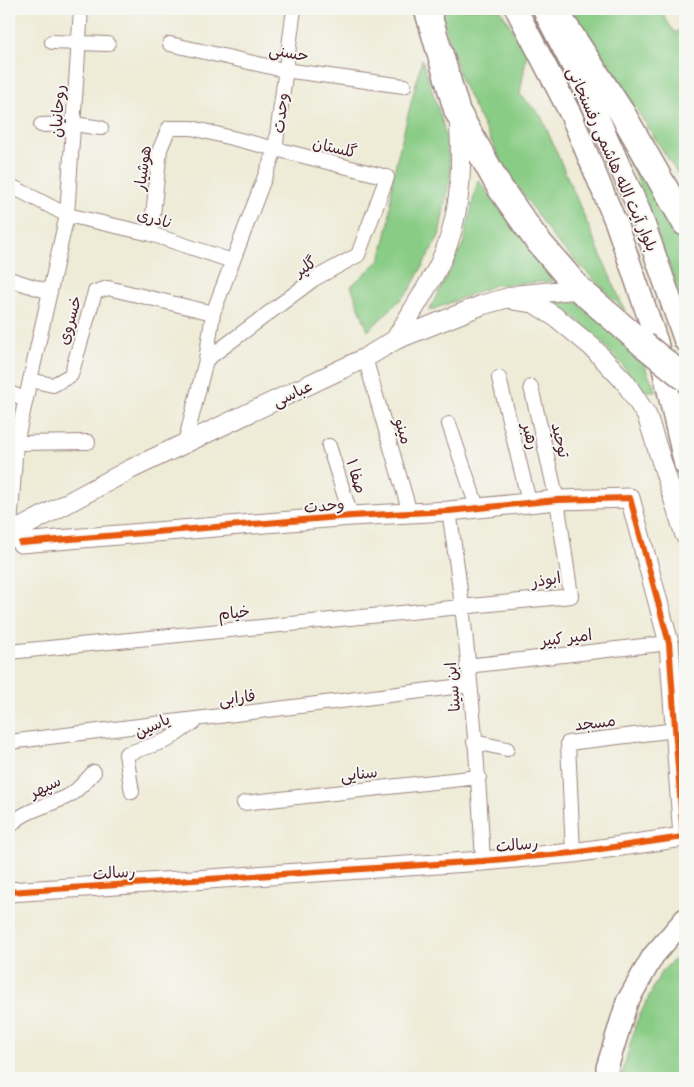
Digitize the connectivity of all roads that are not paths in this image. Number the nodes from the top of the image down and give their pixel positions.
1 (81, 9) edge
2 (294, 9) edge
3 (426, 9) edge
4 (516, 9) edge
5 (543, 9) edge
6 (554, 9) edge
7 (52, 42) dead end
8 (79, 42) junction
9 (108, 44) dead end
10 (170, 44) dead end
11 (284, 70) junction
12 (404, 86) dead end
13 (458, 113) junction
14 (74, 124) junction
15 (41, 125) dead end
16 (101, 128) dead end
17 (276, 150) junction
18 (387, 177) joint
19 (9, 185) edge
20 (67, 215) junction
21 (683, 218) edge
22 (151, 234) junction
23 (232, 261) junction
24 (9, 279) edge
25 (578, 290) junction
26 (50, 292) junction
27 (503, 299) junction
28 (213, 313) junction
29 (395, 340) junction
30 (685, 341) edge
31 (365, 358) junction
32 (206, 360) junction
33 (499, 378) dead end
34 (685, 378) edge
35 (30, 380) junction
36 (531, 387) dead end
37 (9, 393) edge
38 (26, 399) junction
39 (449, 424) dead end
40 (88, 442) dead end
41 (16, 443) junction
42 (185, 443) junction
43 (329, 446) dead end
44 (685, 464) edge
45 (630, 498) joint
46 (557, 500) junction
47 (530, 502) junction
48 (477, 507) junction
49 (450, 511) junction
50 (410, 513) junction
51 (351, 516) junction
52 (13, 535) edge
53 (685, 535) edge
54 (464, 606) junction
55 (669, 643) junction
56 (9, 652) edge
57 (468, 666) junction
58 (470, 685) junction
59 (197, 720) junction
60 (676, 730) junction
61 (9, 742) edge
62 (474, 742) junction
63 (507, 750) dead end
64 (94, 772) dead end
65 (479, 777) junction
66 (132, 792) dead end
67 (244, 803) dead end
68 (9, 828) edge
69 (573, 853) junction
70 (483, 861) junction
71 (9, 892) edge
72 (683, 920) edge
73 (607, 1078) edge

1 - 8 street, روحانیان
2 - 11 street, وحدت
3 - 13 highway
4 - 44 main road, بلوار آیت الله هاشمی رفسنجانی
5 - 30 main road, بلوار آیت الله هاشمی رفسنجانی
6 - 21 highway
7 - 8 street
8 - 9 street
8 - 14 street, روحانیان
10 - 11 street, حسنی
11 - 12 street, حسنی
11 - 17 street, وحدت
13 - 25 highway
13 - 29 street
14 - 15 street
14 - 16 street
14 - 20 street, روحانیان
17 - 18 street, گلستان
17 - 22 street, هوشیار
17 - 23 street, وحدت
18 - 32 street, گلپر
19 - 20 street, نادری
20 - 22 street, نادری
20 - 26 street, روحانیان
22 - 23 street, نادری
23 - 28 street, وحدت
24 - 26 street
25 - 27 street, عباسی
25 - 34 highway, bridge
26 - 35 street, روحانیان
27 - 29 street, عباسی
27 - 53 street
28 - 32 street, وحدت
28 - 35 street, خسروی
29 - 31 street, عباسی
31 - 42 street, عباسی
31 - 50 street, مینو
32 - 42 street, وحدت
33 - 47 street, رهبر
35 - 38 street, روحانیان
36 - 46 street, توحید
37 - 38 street
38 - 41 street, روحانیان
39 - 48 street
40 - 41 street
41 - 52 street, روحانیان
42 - 52 street, عباسی
43 - 51 street, صفا ۱
45 - 46 street, وحدت
45 - 55 street, رسالت
46 - 47 street, وحدت
46 - 54 street, ابوذر
47 - 48 street, وحدت
48 - 49 street, وحدت
49 - 50 street, وحدت
49 - 54 street, ابن سینا
50 - 51 street, وحدت
51 - 52 street, وحدت
54 - 56 street, خیام
54 - 57 street, ابن سینا
55 - 57 street, امیر کبیر
55 - 60 street, رسالت
57 - 58 street, ابن سینا
58 - 59 street, فارابی
58 - 62 street, ابن سینا
59 - 61 street, فارابی
59 - 66 street, یاسین
60 - 69 street, رسالت
60 - 69 street, مسجد
62 - 63 street
62 - 65 street, ابن سینا
64 - 68 street, سپهر
65 - 67 street, سنایی
65 - 70 street, ابن سینا
69 - 70 street, رسالت
70 - 71 street, رسالت
72 - 73 main road

